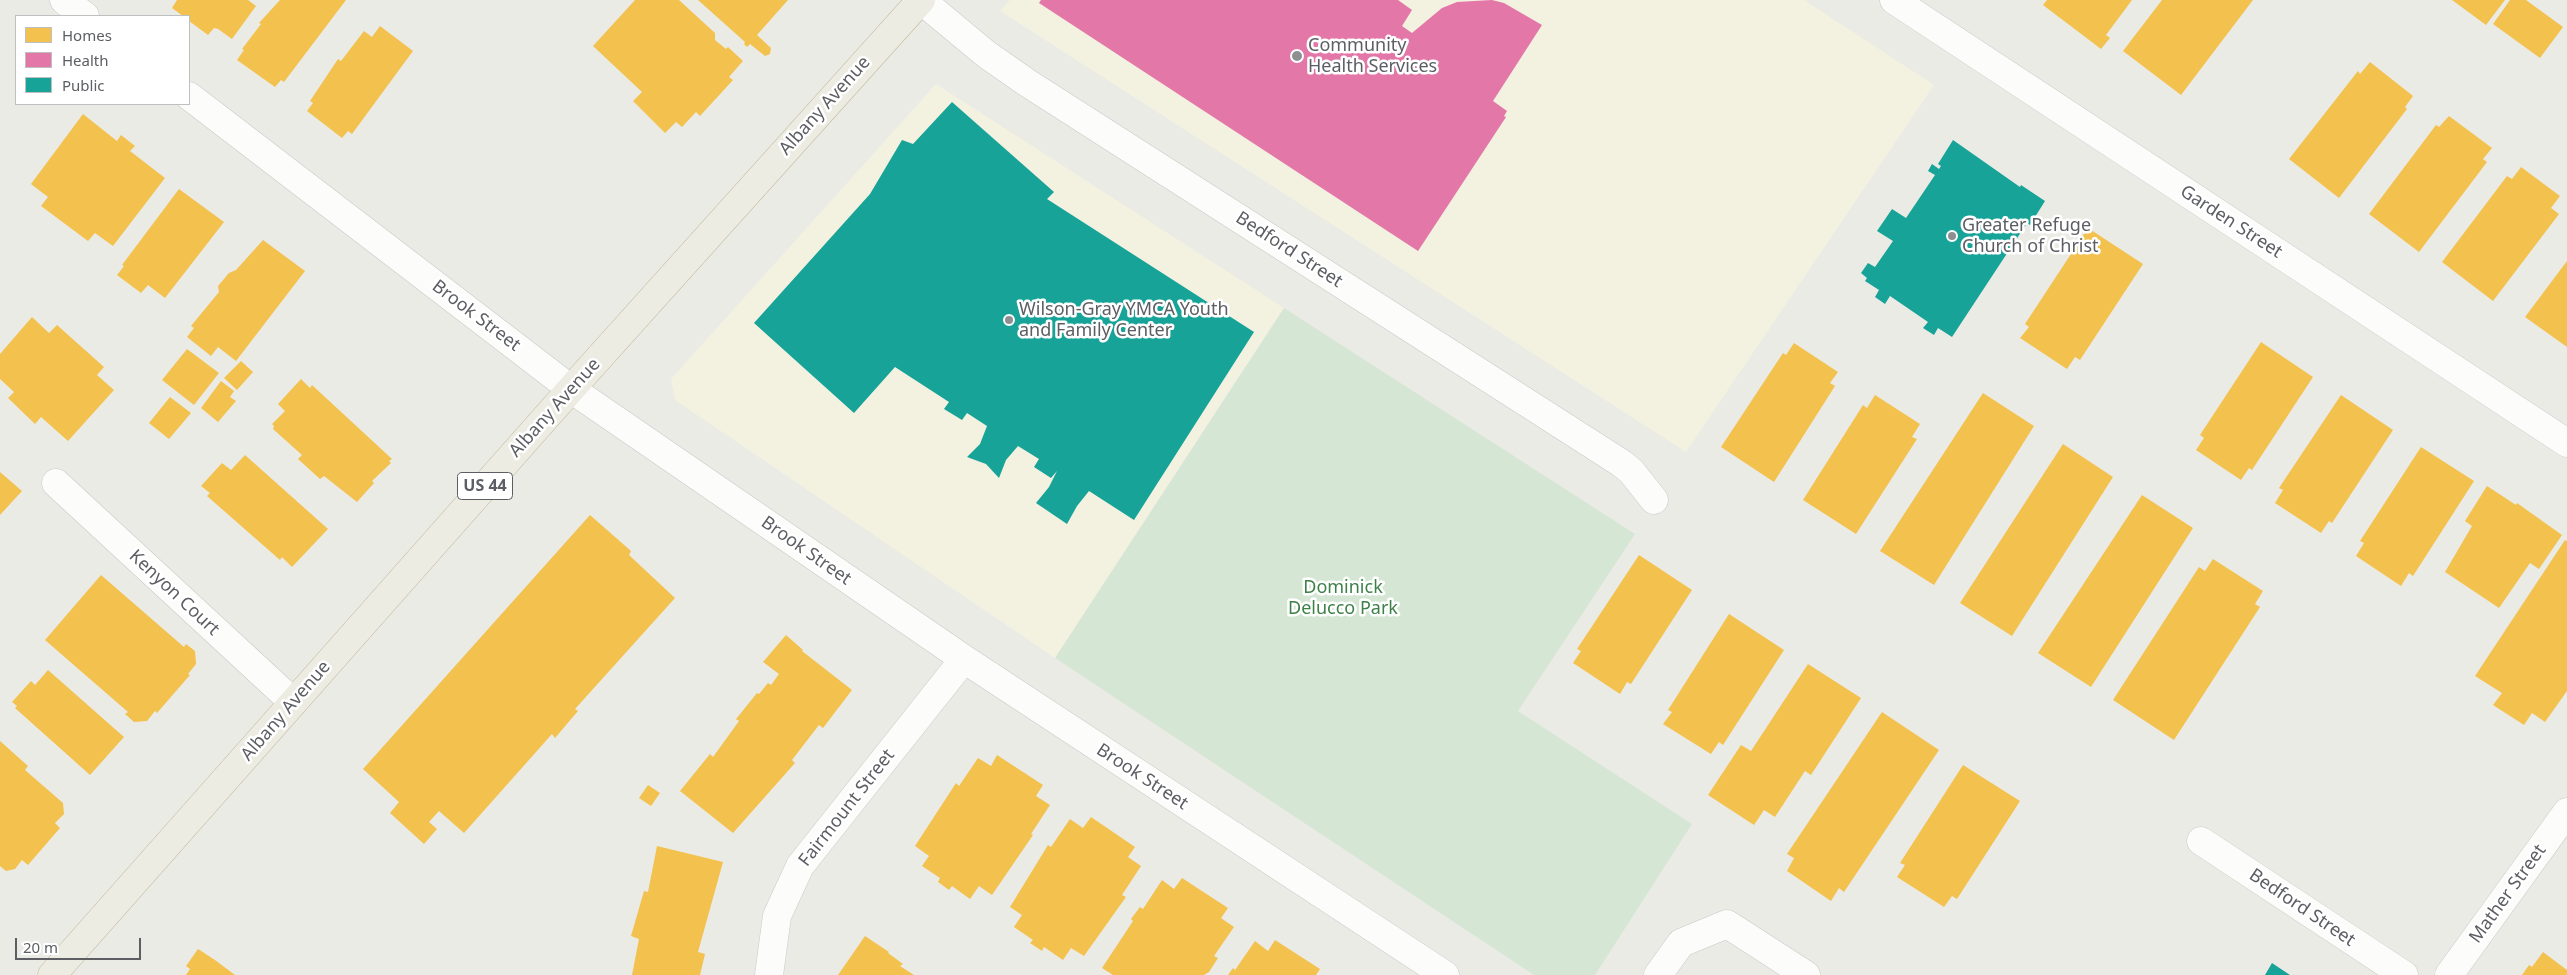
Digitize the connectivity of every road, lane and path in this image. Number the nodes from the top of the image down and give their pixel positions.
1 (64, 0) edge
2 (921, 0) edge
3 (1894, 0) edge
4 (84, 15) edge
5 (190, 97) edge
6 (571, 389) junction
7 (2567, 443) edge
8 (56, 483) dead end
9 (1654, 500) dead end
10 (964, 659) junction
11 (293, 702) junction
12 (2567, 812) edge
13 (2201, 840) dead end
14 (52, 975) edge
15 (769, 975) edge
16 (1445, 975) edge
17 (1658, 975) edge
18 (1806, 975) edge
19 (2404, 975) edge
20 (2449, 975) edge

1 - 4 street
2 - 6 highway, Albany Avenue / US 44
2 - 9 street, Bedford Street
3 - 7 street, Garden Street
5 - 6 street, Brook Street
6 - 10 street, Brook Street
6 - 11 highway, Albany Avenue / US 44
8 - 11 street, Kenyon Court
10 - 15 street, Fairmount Street
10 - 16 street, Brook Street
11 - 14 highway, Albany Avenue / US 44
12 - 20 street, Mather Street
13 - 19 street, Bedford Street
17 - 18 street

